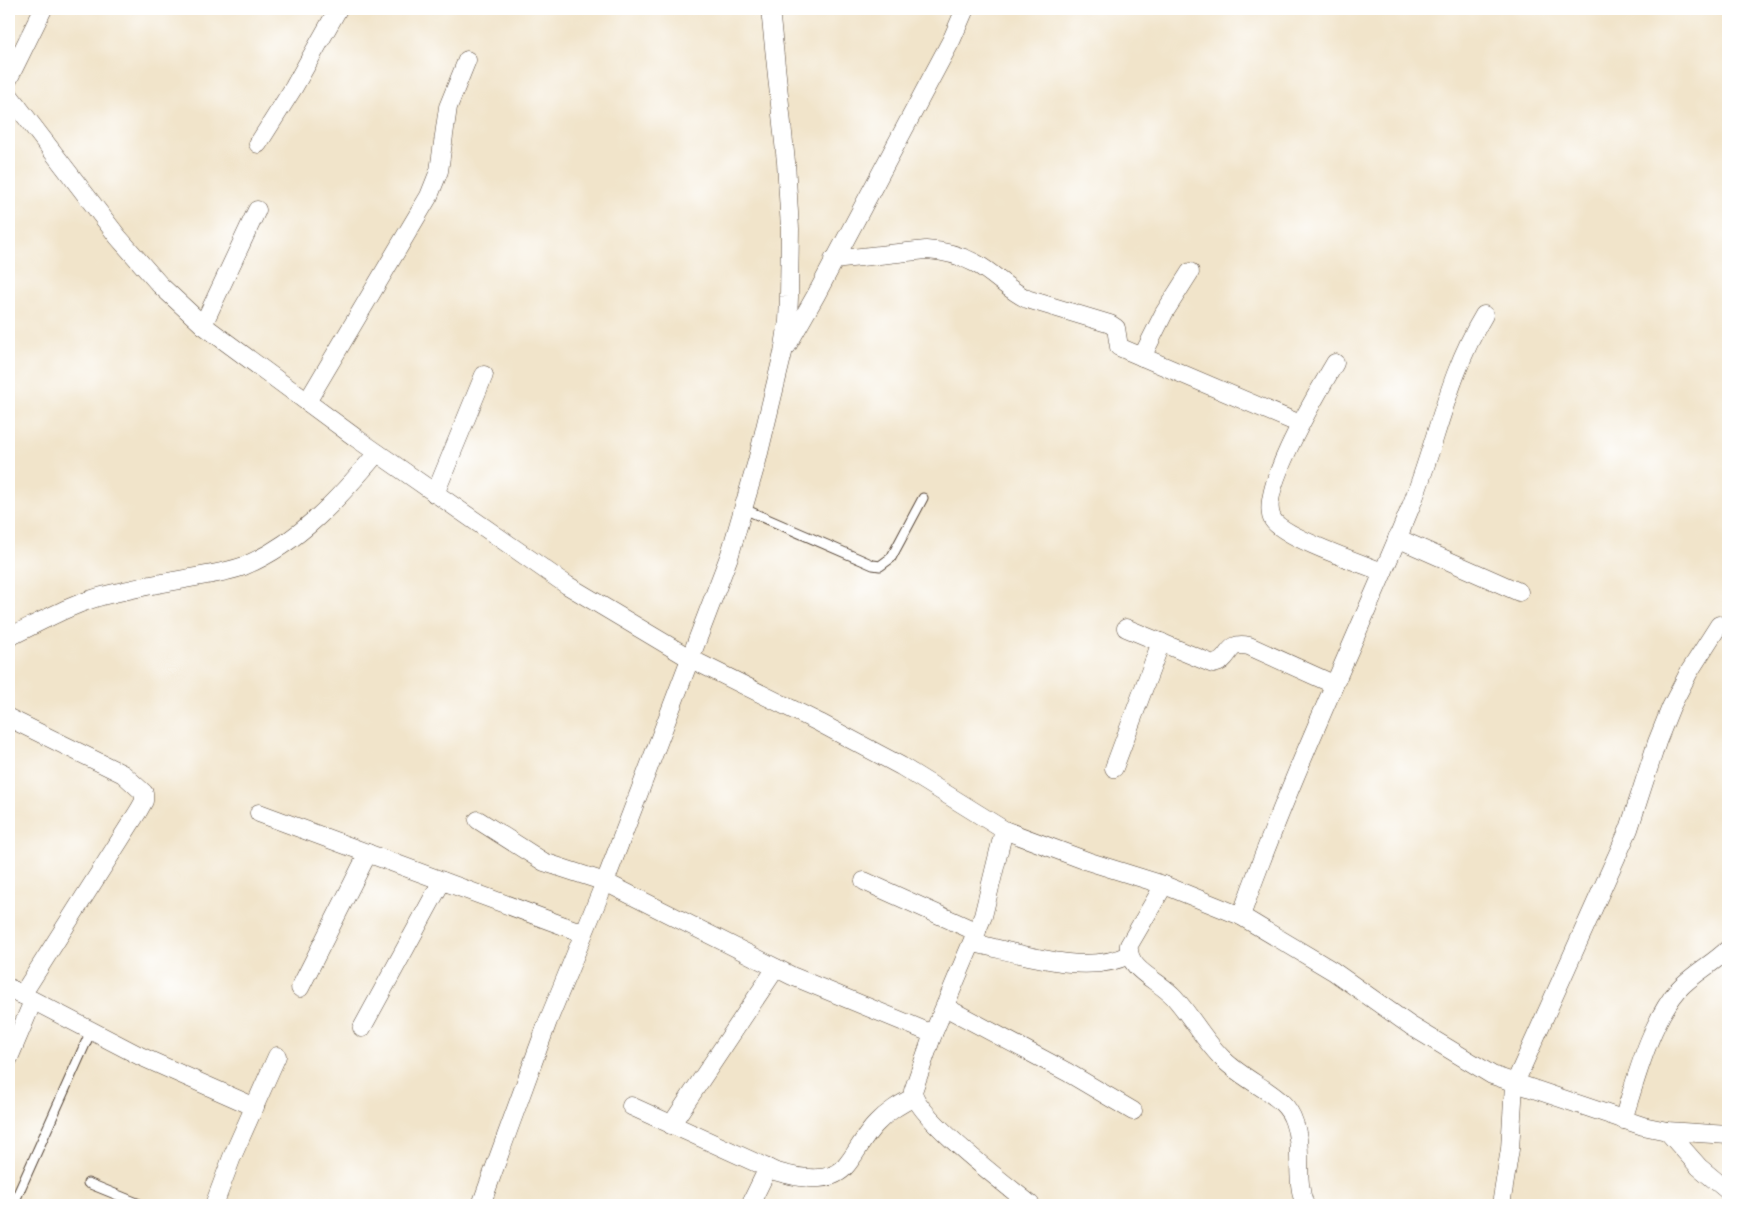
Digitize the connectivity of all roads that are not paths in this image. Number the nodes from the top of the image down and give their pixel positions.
1 (43, 9) edge
2 (338, 9) edge
3 (770, 9) edge
4 (965, 9) edge
5 (467, 60) dead end
6 (9, 78) edge
7 (9, 95) edge
8 (258, 144) dead end
9 (257, 210) dead end
10 (833, 260) junction
11 (1190, 272) dead end
12 (1484, 315) dead end
13 (203, 325) junction
14 (783, 353) junction
15 (1142, 357) junction
16 (1335, 363) dead end
17 (484, 375) dead end
18 (307, 402) junction
19 (1300, 424) junction
20 (376, 453) junction
21 (435, 494) junction
22 (923, 498) dead end
23 (744, 509) junction
24 (1397, 538) junction
25 (1383, 572) junction
26 (1519, 592) dead end
27 (1719, 625) dead end
28 (1126, 628) dead end
29 (9, 637) edge
30 (1161, 642) junction
31 (691, 659) junction
32 (1334, 684) junction
33 (9, 718) edge
34 (1114, 768) dead end
35 (260, 813) dead end
36 (478, 820) dead end
37 (1004, 830) junction
38 (368, 853) junction
39 (442, 881) junction
40 (864, 881) dead end
41 (604, 882) junction
42 (1164, 885) junction
43 (1241, 916) junction
44 (583, 932) junction
45 (975, 937) junction
46 (1728, 949) edge
47 (1128, 955) junction
48 (776, 968) junction
49 (300, 988) dead end
50 (21, 995) edge
51 (945, 1007) junction
52 (362, 1028) dead end
53 (91, 1031) junction
54 (933, 1034) junction
55 (277, 1056) dead end
56 (9, 1058) edge
57 (1514, 1085) junction
58 (914, 1098) junction
59 (631, 1106) dead end
60 (255, 1107) junction
61 (1133, 1111) dead end
62 (1623, 1120) junction
63 (671, 1125) junction
64 (1667, 1131) junction
65 (1728, 1135) edge
66 (768, 1168) junction
67 (88, 1183) dead end
68 (1728, 1191) edge
69 (13, 1205) edge
70 (142, 1205) edge
71 (214, 1205) edge
72 (481, 1205) edge
73 (750, 1205) edge
74 (1031, 1205) edge
75 (1304, 1205) edge
76 (1502, 1205) edge

1 - 6 street
2 - 8 street
3 - 14 street
4 - 10 street
5 - 18 street
7 - 13 street
9 - 13 street
10 - 14 street
10 - 15 street
11 - 15 street
12 - 24 street
13 - 18 street
14 - 23 street
15 - 19 street
16 - 19 street
17 - 21 street
18 - 20 street
19 - 25 street
20 - 21 street
20 - 29 street
21 - 31 street
22 - 23 lane
23 - 31 street
24 - 25 street
24 - 26 street
25 - 32 street
27 - 57 street
28 - 30 street
30 - 32 street
30 - 34 street
31 - 37 street
31 - 41 street
32 - 43 street
33 - 50 street
35 - 38 street
36 - 41 street
37 - 42 street
37 - 45 street
38 - 39 street
38 - 49 street
39 - 44 street
39 - 52 street
40 - 45 street
41 - 44 street
41 - 48 street
42 - 43 street
42 - 47 street
43 - 57 street
44 - 72 street
45 - 47 street
45 - 51 street
46 - 62 street
47 - 75 street
48 - 54 street
48 - 63 street
50 - 53 street
50 - 56 street
51 - 54 street
51 - 61 street
53 - 60 street
53 - 69 lane
54 - 58 street
55 - 60 street
57 - 62 street
57 - 76 street
58 - 66 street
58 - 74 street
59 - 63 street
60 - 71 street
62 - 64 street
63 - 66 street
64 - 65 street
64 - 68 street
66 - 73 street
67 - 70 lane

